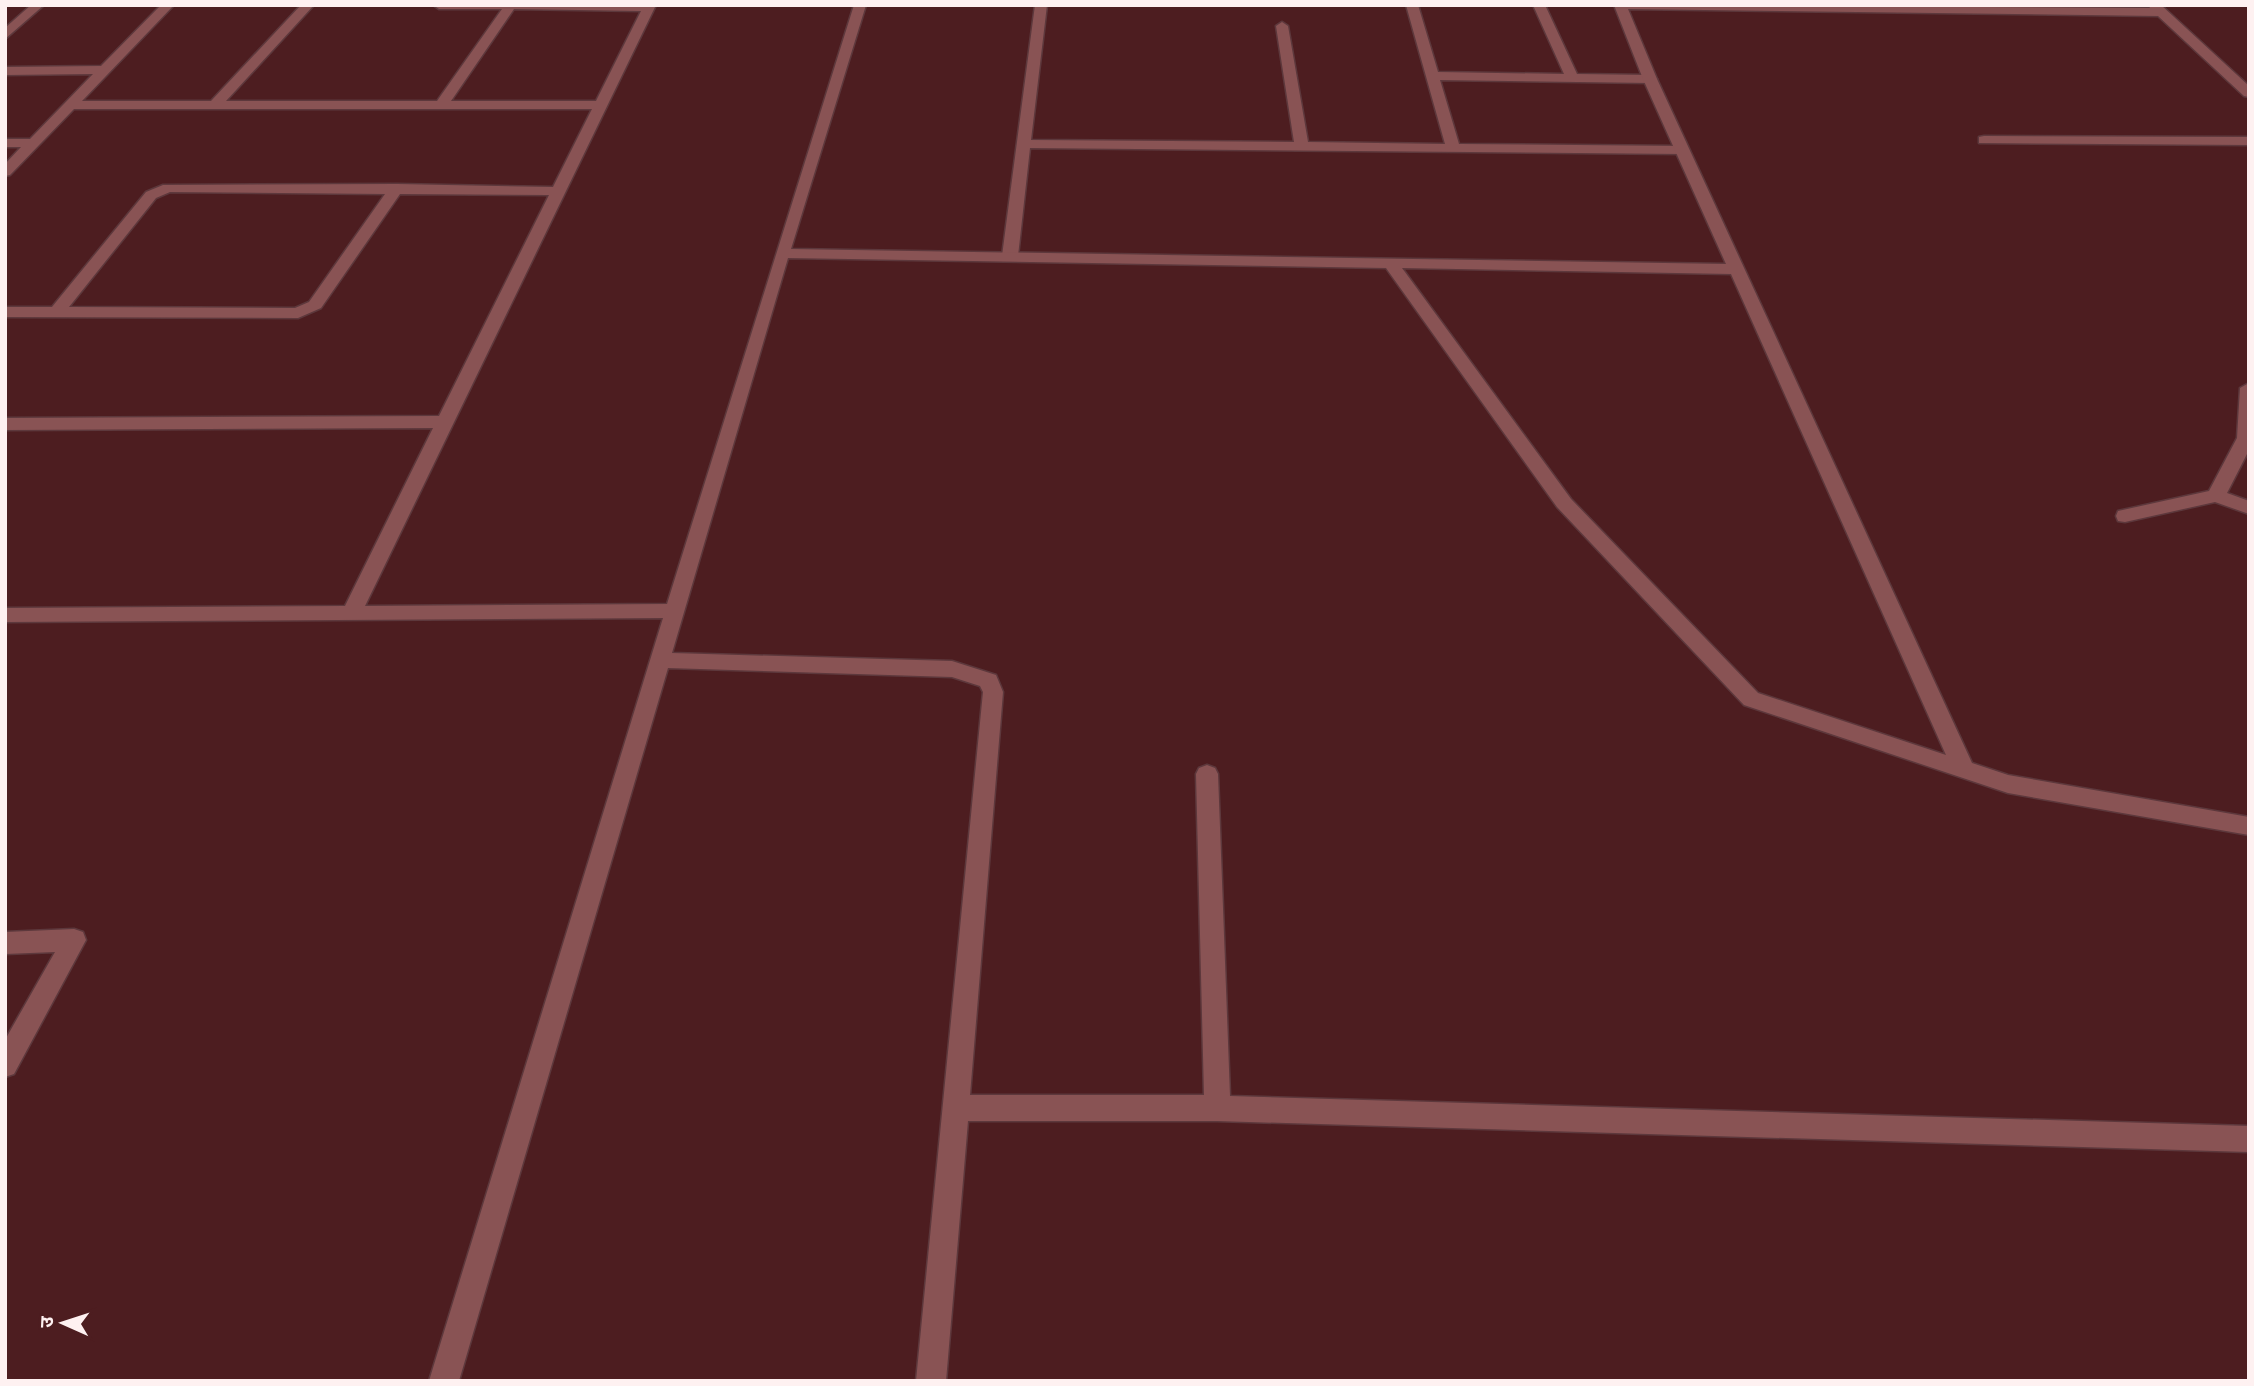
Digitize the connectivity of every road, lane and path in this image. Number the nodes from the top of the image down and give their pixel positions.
1 (38, 5) edge
2 (168, 5) edge
3 (308, 5) edge
4 (439, 5) edge
5 (860, 5) edge
6 (1041, 5) edge
7 (1412, 5) edge
8 (1539, 5) edge
9 (1621, 5) edge
10 (510, 6) edge
11 (649, 6) edge
12 (2158, 9) edge
13 (1282, 26) dead end
14 (5, 35) edge
15 (105, 70) junction
16 (5, 71) edge
17 (1432, 76) junction
18 (1572, 78) junction
19 (1650, 79) junction
20 (2249, 93) edge
21 (216, 104) junction
22 (442, 104) junction
23 (600, 104) junction
24 (70, 106) junction
25 (1984, 140) dead end
26 (2249, 141) edge
27 (5, 143) edge
28 (34, 143) junction
29 (1024, 144) junction
30 (1302, 146) junction
31 (1453, 148) junction
32 (1682, 150) junction
33 (5, 172) edge
34 (397, 188) junction
35 (556, 191) junction
36 (782, 253) junction
37 (1010, 257) junction
38 (1390, 263) junction
39 (1736, 270) junction
40 (5, 312) edge
41 (57, 312) junction
42 (2249, 388) edge
43 (445, 422) junction
44 (5, 424) edge
45 (2247, 439) edge
46 (2217, 496) junction
47 (2249, 508) edge
48 (2125, 516) dead end
49 (674, 611) junction
50 (351, 613) junction
51 (5, 615) edge
52 (660, 660) junction
53 (1964, 770) junction
54 (1207, 774) dead end
55 (2249, 826) edge
56 (5, 943) edge
57 (5, 1065) edge
58 (954, 1108) junction
59 (1217, 1108) junction
60 (2249, 1139) edge
61 (444, 1381) edge
62 (931, 1381) edge

1 - 14 street
2 - 15 street
3 - 21 street
4 - 10 street
5 - 36 street
6 - 29 street
7 - 17 street
8 - 18 street
9 - 12 street
9 - 19 street
10 - 11 street
10 - 22 street
11 - 23 street
12 - 20 street
13 - 30 street
15 - 16 street
15 - 24 street
17 - 18 street
17 - 31 street
18 - 19 street
19 - 32 street
21 - 22 street
21 - 24 street
22 - 23 street
23 - 35 street
24 - 28 street
25 - 26 street
27 - 28 street
28 - 33 street
29 - 30 street
29 - 37 street
30 - 31 street
31 - 32 street
32 - 39 street
34 - 35 street
34 - 41 street
34 - 41 street
35 - 43 street
36 - 37 street
36 - 49 street
37 - 38 street
38 - 39 street
38 - 53 street
39 - 53 street
40 - 41 street
42 - 45 street
43 - 44 street
43 - 50 street
45 - 46 street
46 - 47 street
46 - 48 street
49 - 50 street
49 - 52 street
50 - 51 street
52 - 58 street
52 - 61 street
53 - 55 street
54 - 59 street
56 - 57 street
58 - 59 street
58 - 62 street
59 - 60 street

